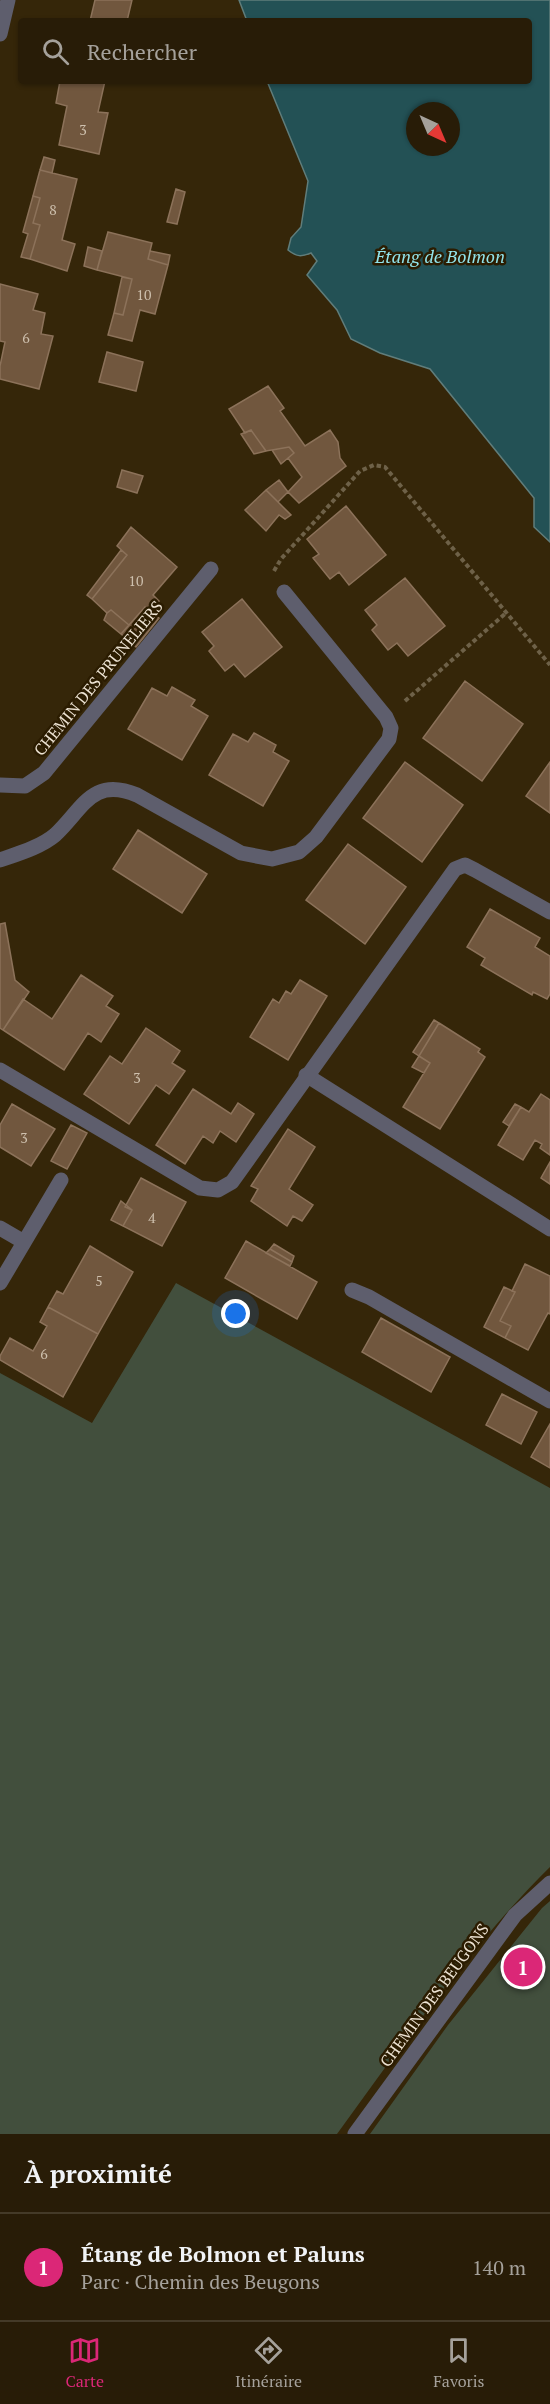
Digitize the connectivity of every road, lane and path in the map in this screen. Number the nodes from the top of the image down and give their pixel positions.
1 (8, 0) edge
2 (0, 34) edge
3 (211, 569) dead end
4 (284, 592) joint
5 (506, 613) junction
6 (550, 665) edge
7 (386, 717) junction
8 (0, 785) edge
9 (0, 860) edge
10 (550, 912) edge
11 (0, 1070) edge
12 (306, 1075) junction
13 (60, 1180) dead end
14 (0, 1228) edge
15 (550, 1229) edge
16 (24, 1242) junction
17 (0, 1283) edge
18 (352, 1290) dead end
19 (550, 1401) edge
20 (550, 1883) edge
21 (355, 2134) edge

1 - 2 street
3 - 8 street, CHEMIN DES PRUNELIERS
4 - 5 path
4 - 7 street
5 - 6 path
5 - 7 path
7 - 9 street
10 - 12 street
11 - 12 street
12 - 15 street
13 - 16 street
14 - 16 street
16 - 17 street
18 - 19 street
20 - 21 street, CHEMIN DES BEUGONS

